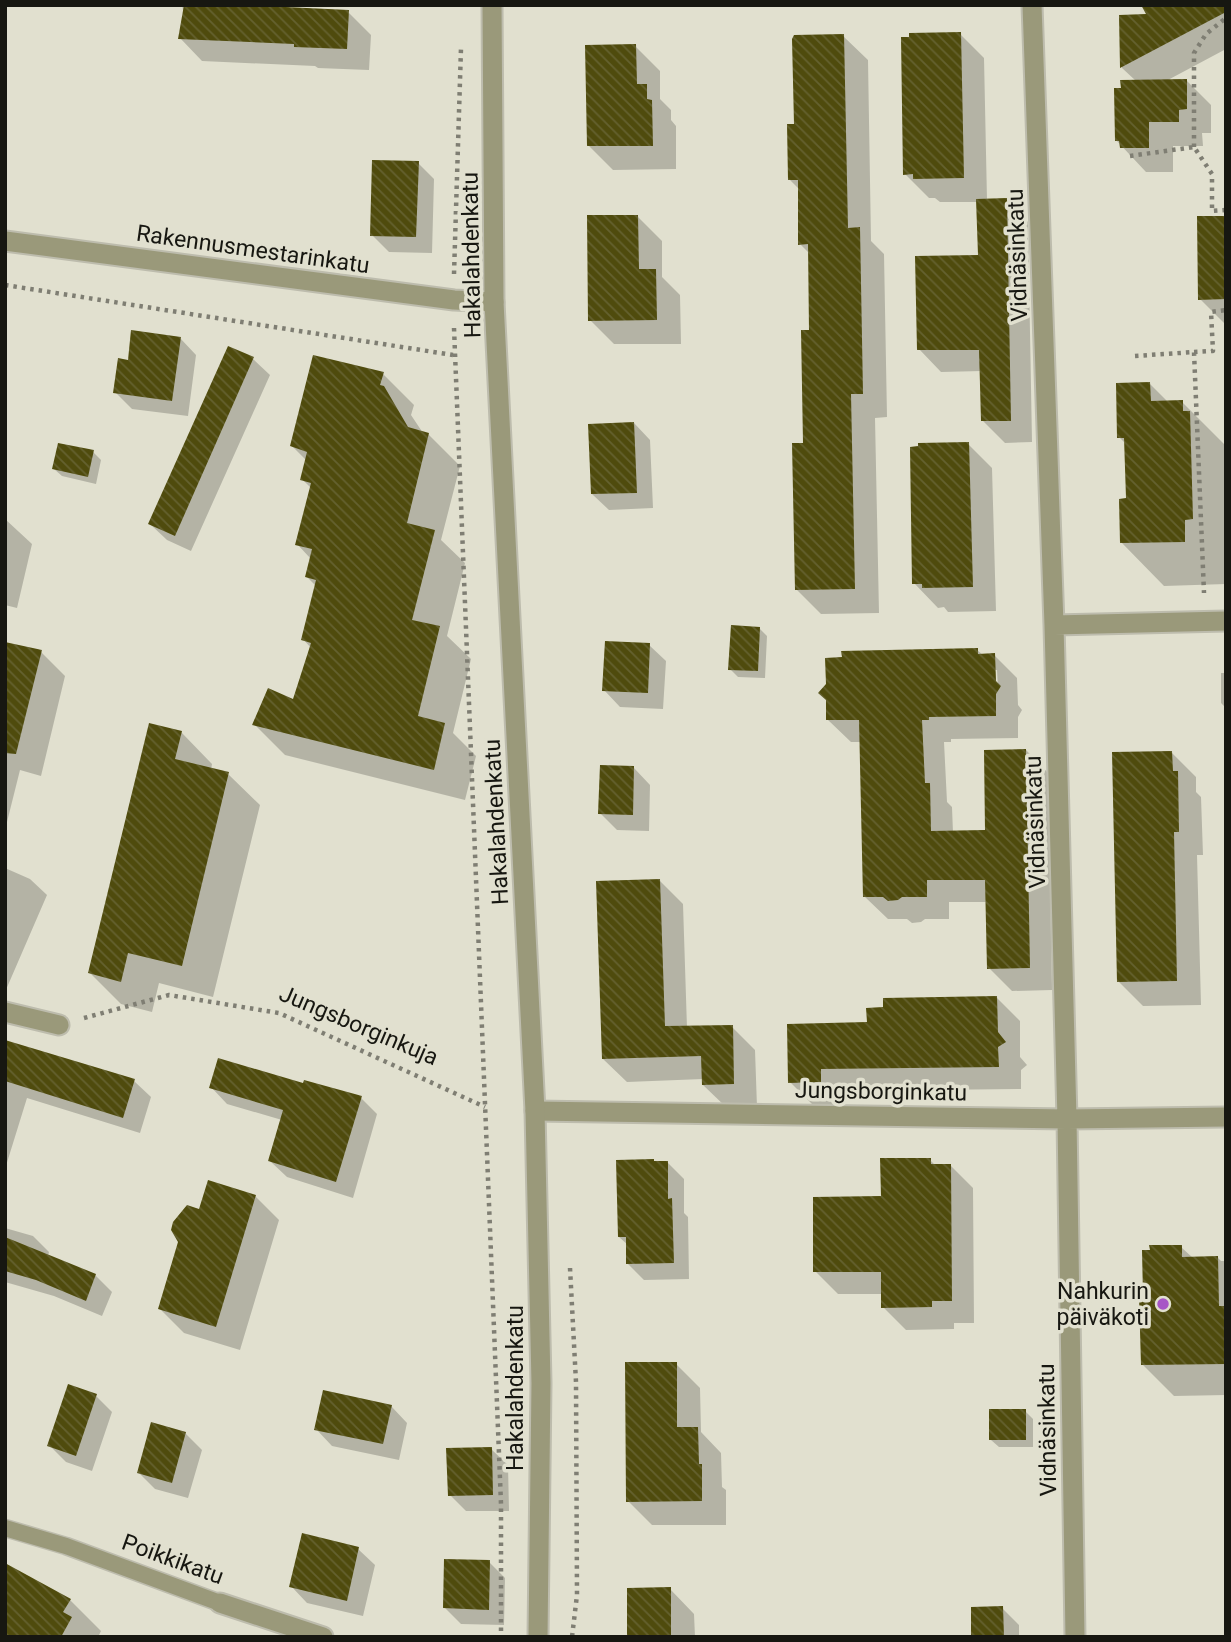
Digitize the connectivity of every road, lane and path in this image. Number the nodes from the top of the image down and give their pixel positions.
1 (492, 5) edge
2 (1032, 5) edge
3 (1226, 18) edge
4 (461, 46) dead end
5 (1194, 147) junction
6 (1130, 156) dead end
7 (1226, 210) edge
8 (5, 240) edge
9 (5, 285) edge
10 (454, 300) junction
11 (494, 302) junction
12 (1226, 310) edge
13 (1194, 352) junction
14 (453, 355) junction
15 (1135, 356) dead end
16 (1204, 596) dead end
17 (1226, 621) edge
18 (1054, 625) junction
19 (5, 1012) edge
20 (58, 1025) joint
21 (485, 1107) junction
22 (535, 1111) junction
23 (1226, 1117) edge
24 (1067, 1119) junction
25 (5, 1528) edge
26 (220, 1603) joint
27 (323, 1637) edge
28 (501, 1637) edge
29 (538, 1637) edge
30 (1075, 1637) edge

1 - 11 street, Hakalahdenkatu
2 - 18 street, Vidnäsinkatu
3 - 5 path
4 - 10 path
5 - 6 path
5 - 7 path
8 - 10 street, Rakennusmestarinkatu
9 - 14 path
10 - 11 street, Rakennusmestarinkatu
10 - 14 path
11 - 22 street, Hakalahdenkatu
12 - 13 path
13 - 15 path
13 - 16 path
14 - 21 path
17 - 18 street
18 - 24 street, Vidnäsinkatu
19 - 20 street
20 - 21 path, Jungsborginkuja
21 - 28 path
22 - 24 street, Jungsborginkatu
22 - 29 street, Hakalahdenkatu
23 - 24 street, Jungsborginkatu
24 - 30 street, Vidnäsinkatu
25 - 26 lane, Poikkikatu
26 - 27 street, Poikkikatu

